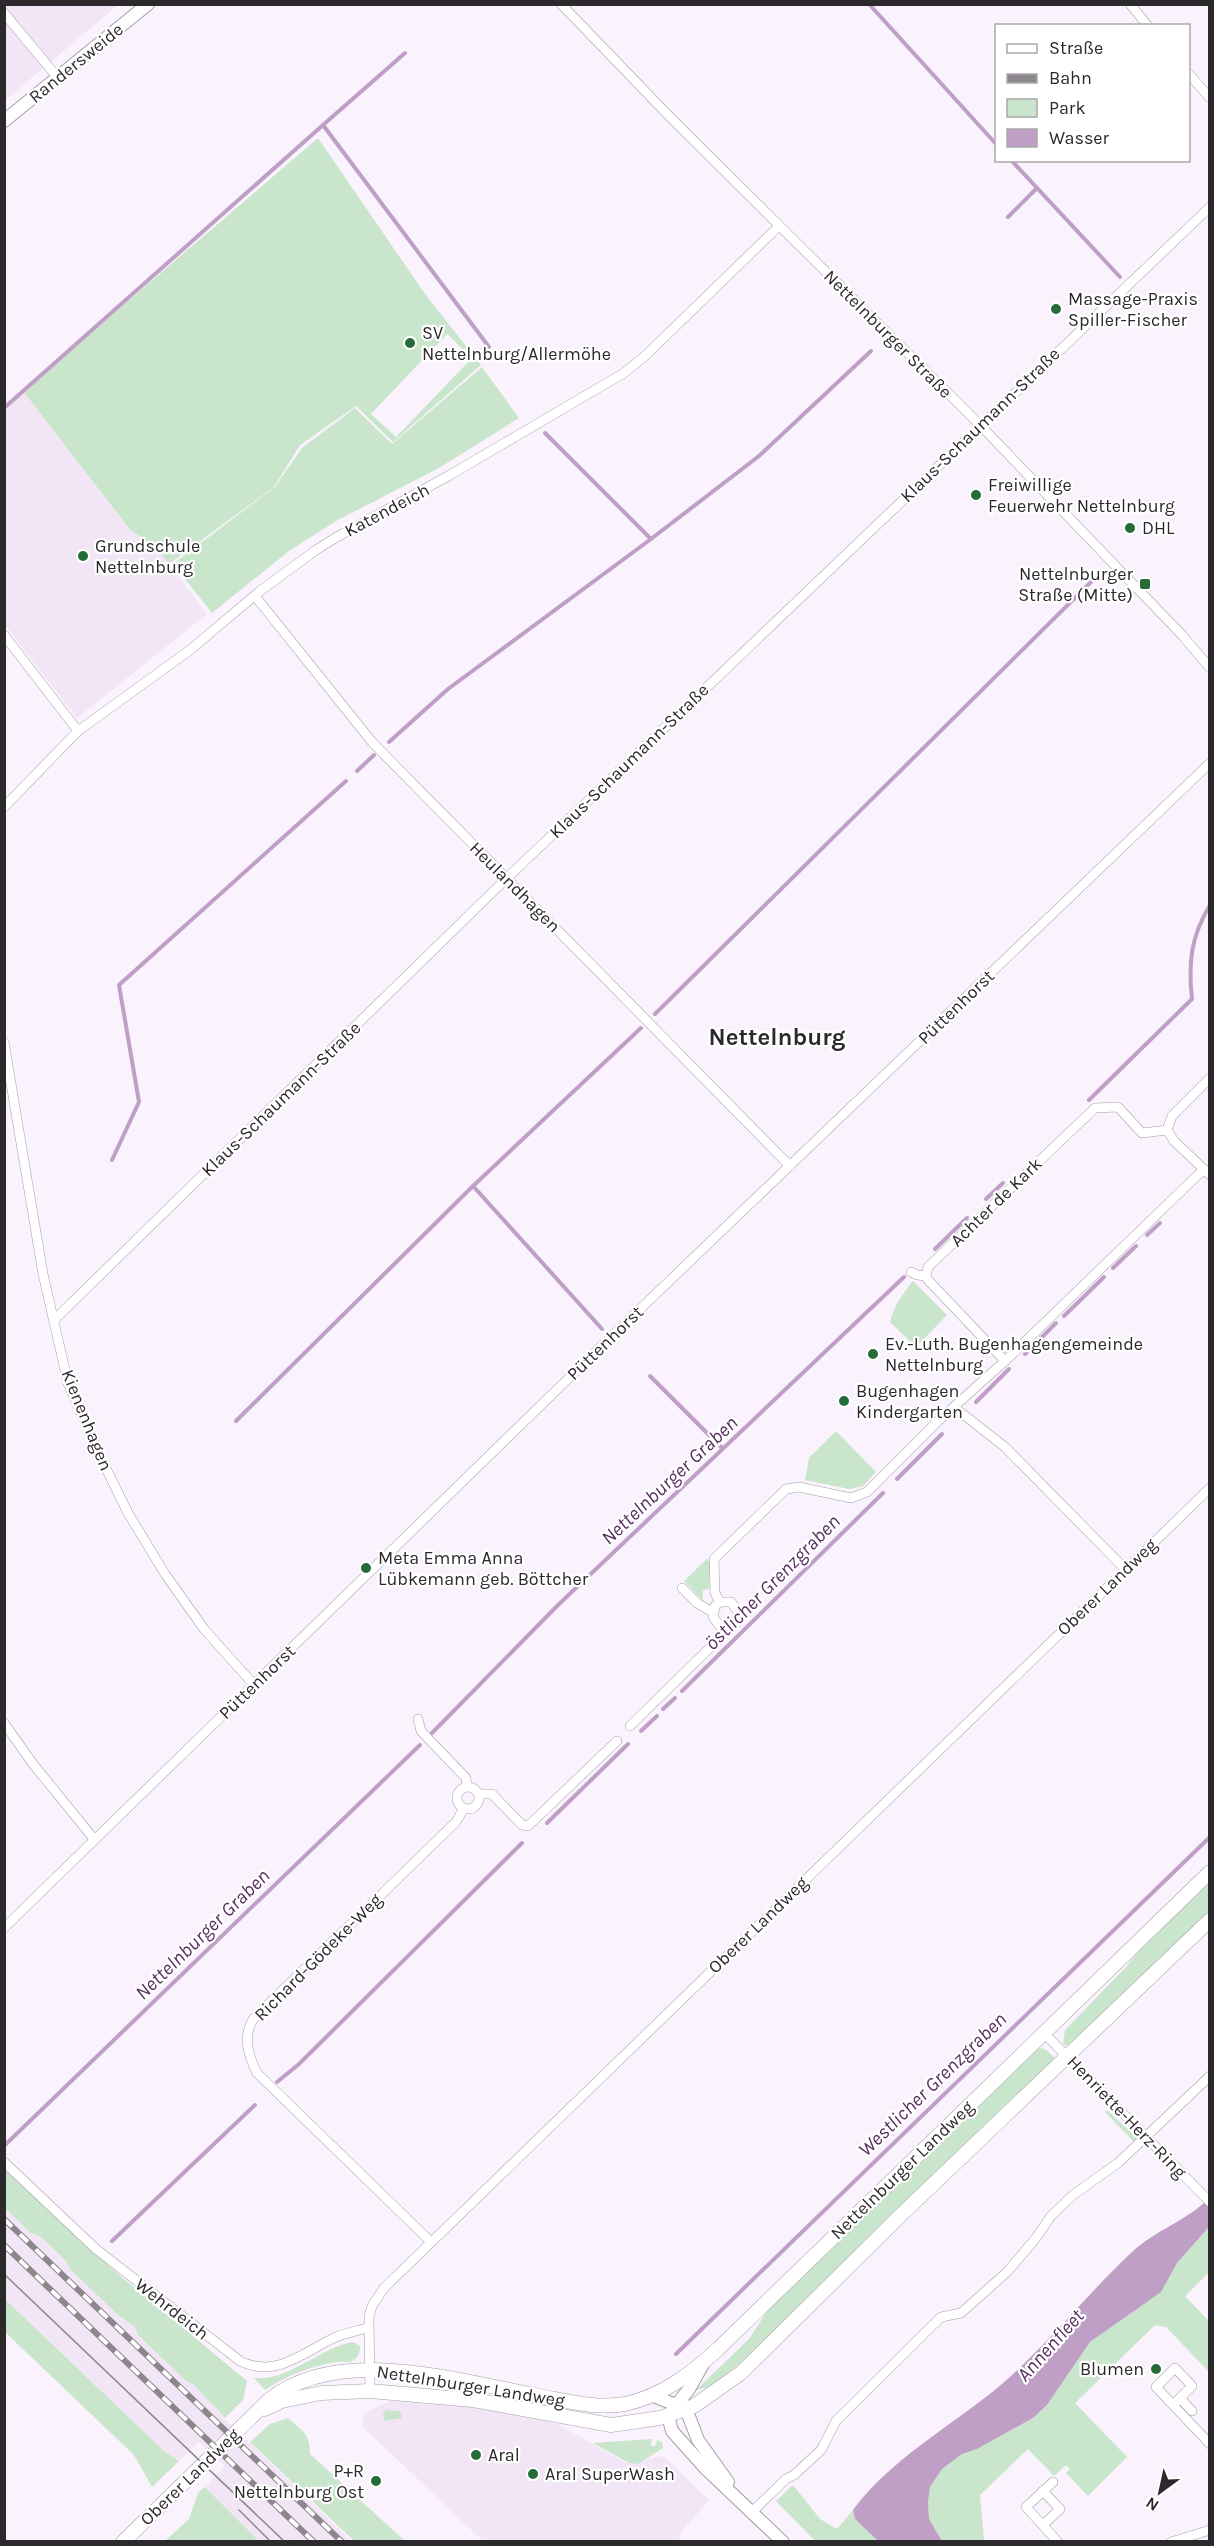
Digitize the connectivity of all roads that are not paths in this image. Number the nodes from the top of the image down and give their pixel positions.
1 (148, 4) edge
2 (561, 4) edge
3 (1130, 4) edge
4 (4, 13) edge
5 (1146, 24) edge
6 (1190, 75) edge
7 (58, 78) junction
8 (1209, 98) edge
9 (4, 121) edge
10 (1209, 207) edge
11 (779, 226) junction
12 (980, 425) junction
13 (255, 596) junction
14 (4, 635) edge
15 (1209, 668) edge
16 (78, 731) junction
17 (1209, 763) edge
18 (4, 807) edge
19 (507, 878) junction
20 (4, 1042) edge
21 (1209, 1078) edge
22 (1167, 1130) junction
23 (790, 1166) junction
24 (1207, 1172) edge
25 (911, 1272) dead end
26 (927, 1276) junction
27 (54, 1320) junction
28 (1005, 1361) junction
29 (955, 1408) junction
30 (1209, 1488) edge
31 (1125, 1569) junction
32 (682, 1588) dead end
33 (720, 1602) junction
34 (712, 1612) junction
35 (725, 1633) junction
36 (254, 1685) junction
37 (418, 1719) dead end
38 (4, 1723) edge
39 (630, 1726) dead end
40 (617, 1741) dead end
41 (467, 1786) junction
42 (479, 1794) junction
43 (464, 1808) junction
44 (94, 1839) junction
45 (1209, 1872) edge
46 (1209, 1920) edge
47 (4, 1928) edge
48 (1043, 2032) junction
49 (1069, 2057) junction
50 (1209, 2076) edge
51 (1146, 2136) junction
52 (4, 2162) edge
53 (1209, 2202) edge
54 (430, 2242) junction
55 (368, 2328) junction
56 (704, 2362) junction
57 (369, 2369) junction
58 (370, 2391) junction
59 (651, 2395) junction
60 (1180, 2398) junction
61 (1173, 2405) junction
62 (677, 2410) junction
63 (1192, 2411) dead end
64 (257, 2412) junction
65 (1209, 2444) edge
66 (1053, 2482) dead end
67 (1043, 2491) junction
68 (741, 2500) junction
69 (753, 2511) junction
70 (1043, 2525) junction
71 (1209, 2530) edge
72 (123, 2541) edge
73 (783, 2541) edge
74 (1058, 2541) edge
75 (1171, 2541) edge

1 - 7 street, Randersweide
2 - 11 street, Nettelnburger Straße
3 - 5 street
4 - 7 street
6 - 8 street
7 - 9 street, Randersweide
10 - 12 street, Klaus-Schaumann-Straße
11 - 12 street, Nettelnburger Straße
11 - 13 street, Katendeich
12 - 15 street, Nettelnburger Straße
12 - 19 street, Klaus-Schaumann-Straße
13 - 16 street, Katendeich
13 - 19 street, Heulandhagen
14 - 16 street
16 - 18 street, Katendeich
17 - 23 street, Püttenhorst
19 - 23 street, Heulandhagen
19 - 27 street, Klaus-Schaumann-Straße
20 - 27 street, Kienenhagen
21 - 22 street
22 - 24 street
22 - 26 street, Achter de Kark
23 - 36 street, Püttenhorst
24 - 28 street
25 - 26 street
26 - 28 street
27 - 36 street, Kienenhagen
28 - 29 street
29 - 31 street
29 - 33 street
30 - 31 street, Oberer Landweg
31 - 54 street, Oberer Landweg
32 - 34 street
33 - 34 street
33 - 35 street
34 - 35 street
35 - 39 street
36 - 44 street, Püttenhorst
37 - 41 street
38 - 44 street
40 - 42 street
41 - 42 street
41 - 43 street
42 - 43 street, Richard-Gödeke-Weg
43 - 54 street, Richard-Gödeke-Weg
44 - 47 street, Püttenhorst
45 - 48 main road, Nettelnburger Landweg
46 - 49 main road, Nettelnburger Landweg
48 - 49 street, Henriette-Herz-Ring
48 - 56 main road, Nettelnburger Landweg
49 - 51 street, Henriette-Herz-Ring
49 - 62 main road, Nettelnburger Landweg
50 - 51 street
51 - 53 street, Henriette-Herz-Ring
51 - 69 street
52 - 55 street, Wehrdeich
54 - 55 street, Oberer Landweg
55 - 57 street, Oberer Landweg
56 - 59 main road, Nettelnburger Landweg
56 - 62 street
57 - 58 street, Oberer Landweg
57 - 59 main road, Nettelnburger Landweg
57 - 64 main road, Nettelnburger Landweg
58 - 62 main road, Nettelnburger Landweg
58 - 64 main road, Nettelnburger Landweg
59 - 62 street
60 - 61 street
60 - 61 street
60 - 63 street
61 - 65 street
62 - 68 street
62 - 68 street
64 - 72 main road, Oberer Landweg
66 - 67 street
67 - 70 street
67 - 70 street
68 - 69 street
69 - 73 street
70 - 74 street
71 - 75 street

